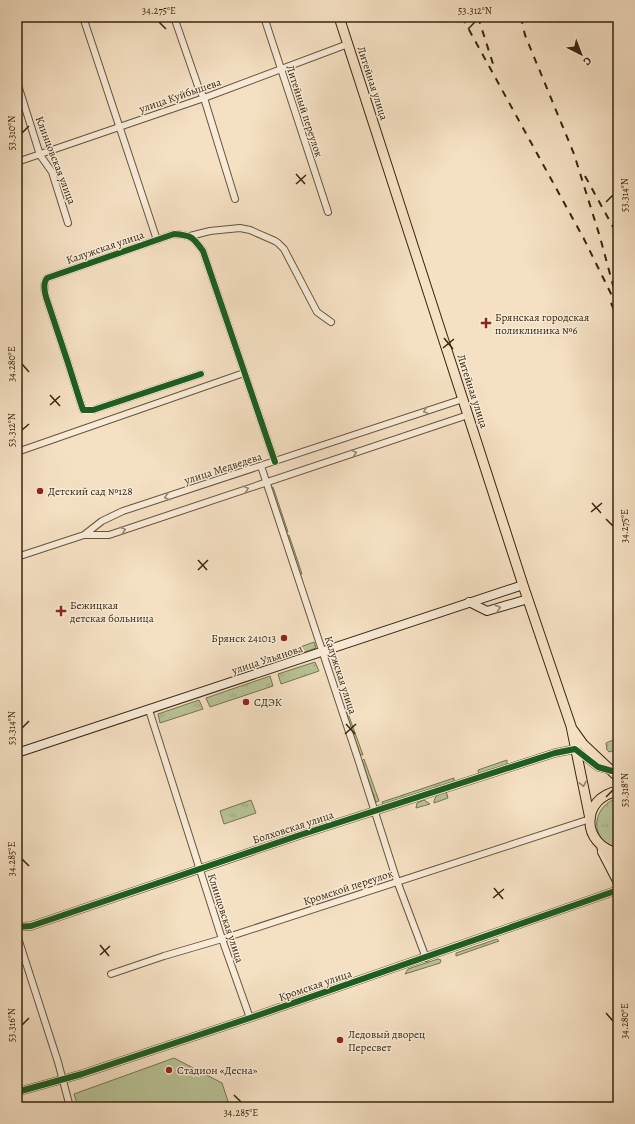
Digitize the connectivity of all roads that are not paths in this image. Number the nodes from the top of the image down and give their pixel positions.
1 (83, 17) edge
2 (174, 17) edge
3 (264, 17) edge
4 (339, 17) edge
5 (348, 44) junction
6 (282, 69) junction
7 (17, 82) edge
8 (204, 98) junction
9 (120, 127) junction
10 (40, 155) junction
11 (17, 162) edge
12 (235, 198) dead end
13 (328, 212) dead end
14 (68, 223) dead end
15 (190, 236) junction
16 (157, 240) junction
17 (331, 322) dead end
18 (244, 373) junction
19 (201, 374) dead end
20 (463, 399) junction
21 (468, 415) junction
22 (17, 452) edge
23 (275, 462) junction
24 (260, 466) junction
25 (266, 482) junction
26 (84, 535) junction
27 (17, 558) edge
28 (523, 585) junction
29 (528, 599) junction
30 (468, 602) junction
31 (323, 652) junction
32 (149, 710) junction
33 (571, 726) junction
34 (576, 749) junction
35 (17, 753) edge
36 (615, 774) edge
37 (618, 791) edge
38 (374, 811) junction
39 (590, 818) junction
40 (597, 842) junction
41 (618, 853) edge
42 (618, 868) edge
43 (200, 869) junction
44 (397, 881) junction
45 (618, 883) edge
46 (618, 890) edge
47 (17, 927) edge
48 (17, 935) edge
49 (222, 939) junction
50 (426, 958) junction
51 (111, 974) dead end
52 (250, 1018) junction
53 (62, 1079) junction
54 (17, 1092) edge
55 (70, 1107) edge

1 - 9 street, Калужская улица
2 - 8 street
3 - 6 street, Литейный переулок
4 - 5 main road, Литейная улица
5 - 6 street, улица Куйбышева
5 - 20 main road, Литейная улица
6 - 8 street, улица Куйбышева
6 - 13 street, Литейный переулок
7 - 10 street, Клинцовская улица
8 - 9 street, улица Куйбышева
8 - 12 street
9 - 10 street, улица Куйбышева
9 - 16 street, Калужская улица
10 - 11 street, улица Куйбышева
10 - 14 street, Клинцовская улица
15 - 16 street, Калужская улица
15 - 17 street, Калужская улица
15 - 18 street
16 - 19 street, Калужская улица
18 - 22 street
18 - 23 street
20 - 21 main road, Литейная улица
20 -> 23 street, улица Медведева
25 -> 21 street, улица Медведева
21 - 28 main road, Литейная улица
23 - 24 street, улица Медведева
24 - 25 street, Калужская улица
24 -> 26 street, улица Медведева
26 -> 25 street, улица Медведева
25 - 31 street, Калужская улица
26 - 27 street, улица Медведева
28 - 29 main road, Литейная улица
28 - 30 main road, улица Ульянова
30 -> 29 main road
29 - 33 main road, Литейная улица
30 - 31 main road, улица Ульянова
31 - 32 main road, улица Ульянова
31 - 38 street, Калужская улица
32 - 35 main road, улица Ульянова
32 - 43 street, Клинцовская улица
33 - 34 main road, Литейная улица
33 - 36 main road, Литейная улица
34 - 36 street
34 - 38 street, Болховская улица
34 -> 39 main road, Литейная улица
37 - 39 main road
38 - 43 street, Болховская улица
38 - 44 street, Калужская улица
39 - 40 main road, Литейная улица
39 - 44 street, Кромской переулок
40 - 41 main road
40 - 42 main road
40 - 45 main road
43 - 47 street, Болховская улица
43 - 49 street, Клинцовская улица
44 - 49 street, Кромской переулок
44 - 50 street, Калужская улица
46 - 50 street, Кромская улица
48 - 53 street
49 - 51 street, Кромской переулок
49 - 52 street, Клинцовская улица
50 - 52 street, Кромская улица
52 - 53 street, Кромская улица
53 - 54 street, Кромская улица
53 - 55 street

